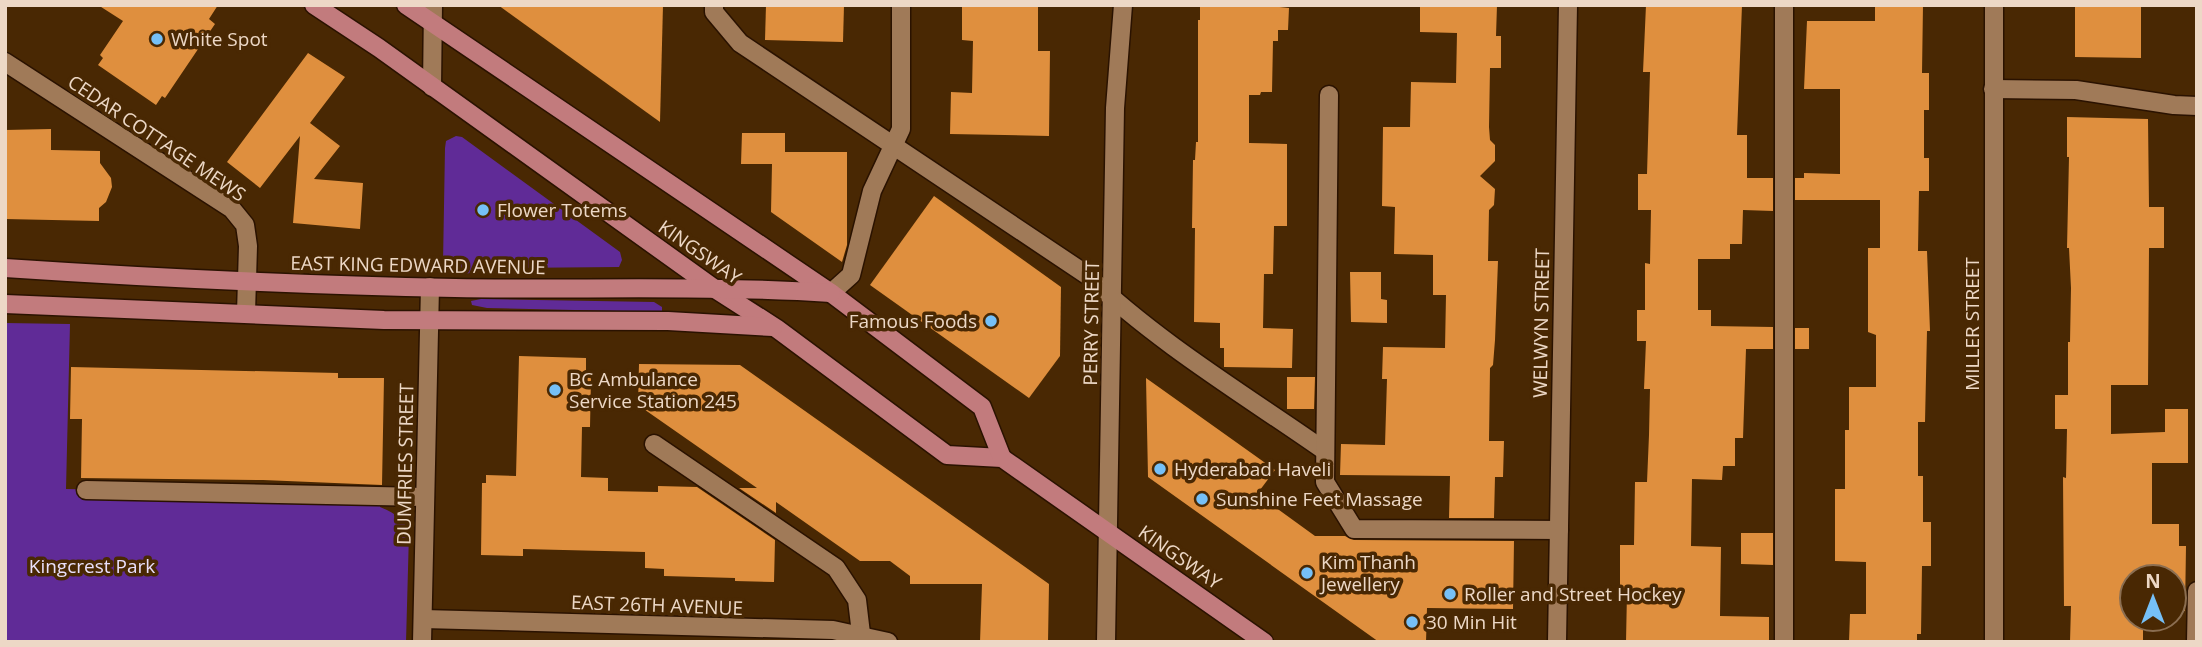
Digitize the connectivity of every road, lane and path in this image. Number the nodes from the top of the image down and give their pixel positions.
1 (314, 5) edge
2 (406, 5) edge
3 (901, 5) edge
4 (1123, 5) edge
5 (1568, 5) edge
6 (1784, 5) edge
7 (1994, 5) edge
8 (714, 9) edge
9 (433, 14) edge
10 (5, 62) edge
11 (432, 87) junction
12 (1993, 89) junction
13 (1329, 95) dead end
14 (2197, 106) edge
15 (893, 146) junction
16 (5, 268) edge
17 (247, 283) junction
18 (430, 286) junction
19 (715, 289) junction
20 (831, 293) junction
21 (1112, 299) junction
22 (5, 304) edge
23 (246, 313) junction
24 (429, 320) junction
25 (776, 328) junction
26 (654, 444) dead end
27 (1325, 451) junction
28 (1002, 458) junction
29 (86, 490) dead end
30 (425, 497) junction
31 (1559, 530) junction
32 (1107, 531) junction
33 (2197, 591) edge
34 (422, 619) junction
35 (861, 638) edge
36 (422, 642) edge
37 (888, 642) edge
38 (1106, 642) edge
39 (1264, 642) edge
40 (1557, 642) edge
41 (1784, 642) edge
42 (1994, 642) edge
43 (2196, 642) edge

1 - 11 main road, KINGSWAY
2 - 9 main road, KINGSWAY
3 - 15 street
4 - 21 street, PERRY STREET
5 - 31 street, WELWYN STREET
6 - 41 street
7 - 12 street, MILLER STREET
8 - 15 street
9 - 11 street
9 - 20 main road, KINGSWAY
10 - 17 street, CEDAR COTTAGE MEWS
11 - 19 main road, KINGSWAY
12 - 14 street
12 - 42 street, MILLER STREET
13 - 27 street
15 - 20 street
15 - 21 street
16 - 17 main road, EAST KING EDWARD AVENUE
17 - 18 main road, EAST KING EDWARD AVENUE
17 - 23 street, CEDAR COTTAGE MEWS
18 - 19 main road, EAST KING EDWARD AVENUE
18 - 24 street, DUMFRIES STREET
19 - 20 main road, EAST KING EDWARD AVENUE
19 - 25 main road, KINGSWAY
20 - 28 main road, KINGSWAY
21 - 27 street
21 - 32 street, PERRY STREET
22 - 23 main road
23 - 24 main road
24 - 25 main road
24 - 30 street, DUMFRIES STREET
25 - 28 main road, KINGSWAY
26 - 35 street
27 - 31 street
28 - 32 main road, KINGSWAY
29 - 30 street
30 - 34 street, DUMFRIES STREET
31 - 40 street, WELWYN STREET
32 - 38 street, PERRY STREET
32 - 39 main road, KINGSWAY
33 - 43 street
34 - 35 street, EAST 26TH AVENUE
34 - 36 street, DUMFRIES STREET
35 - 37 street, EAST 26TH AVENUE

